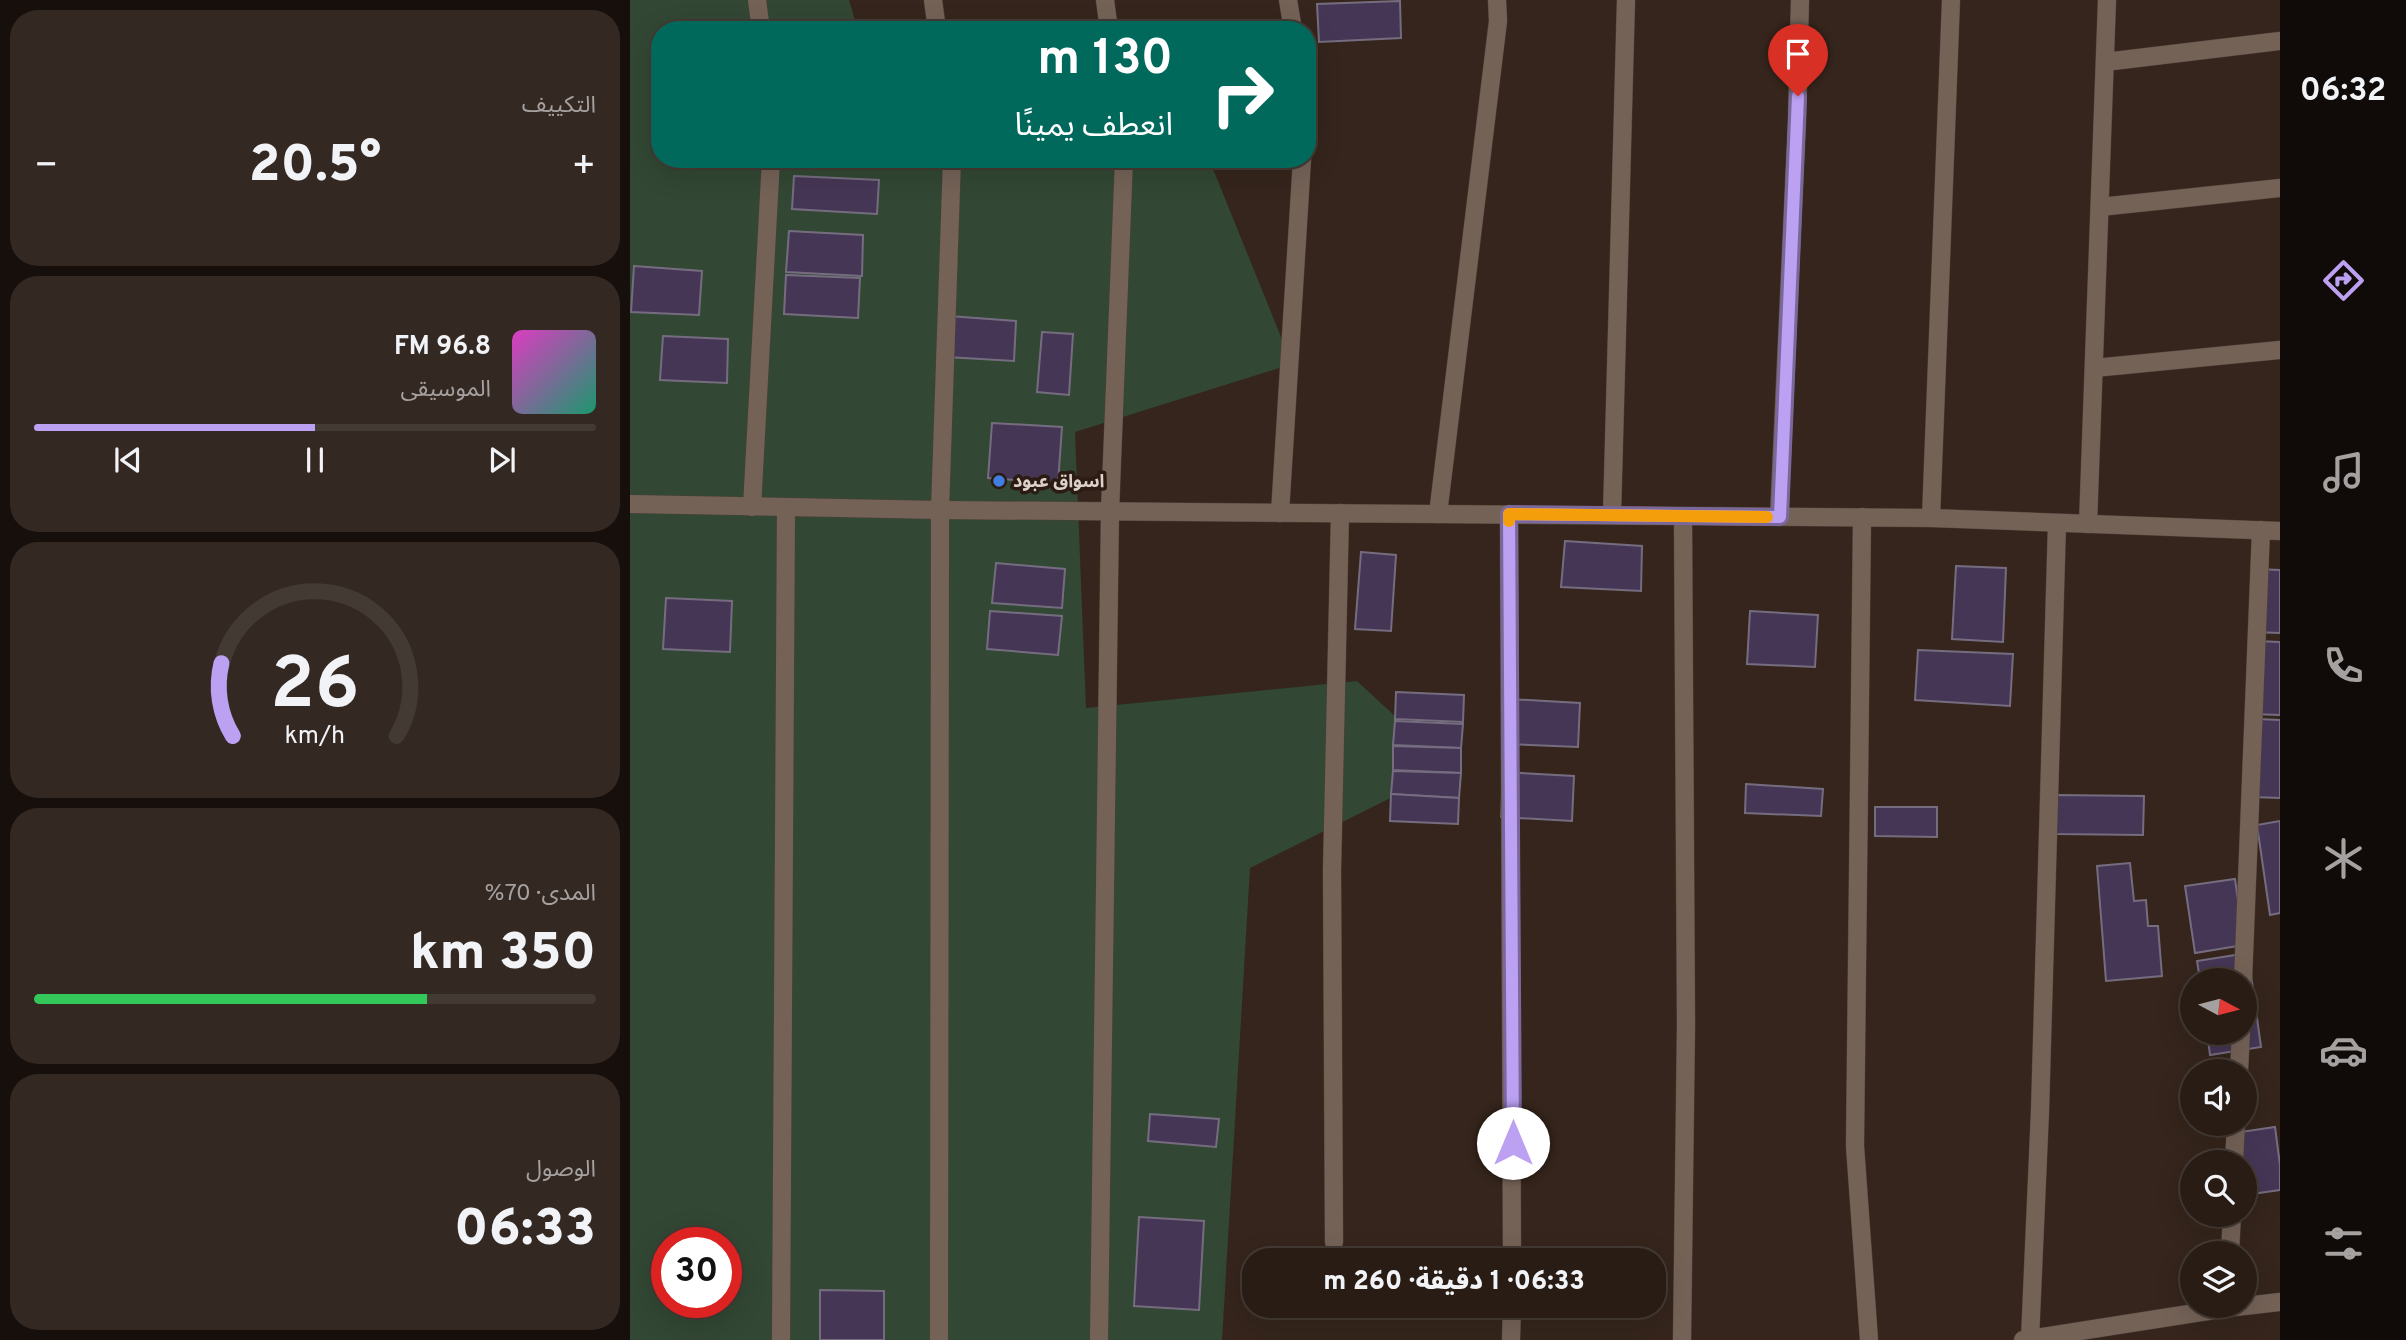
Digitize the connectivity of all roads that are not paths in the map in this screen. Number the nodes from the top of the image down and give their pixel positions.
1 (757, 0) edge
2 (933, 0) edge
3 (1105, 0) edge
4 (1288, 0) edge
5 (1497, 0) edge
6 (1626, 0) edge
7 (1800, 0) edge
8 (1951, 0) edge
9 (2107, 0) edge
10 (760, 21) edge
11 (936, 21) edge
12 (1108, 21) edge
13 (1292, 21) edge
14 (2280, 41) edge
15 (2105, 62) junction
16 (771, 168) edge
17 (952, 168) edge
18 (1124, 168) edge
19 (1301, 168) edge
20 (2280, 188) edge
21 (2099, 207) junction
22 (2280, 350) edge
23 (2094, 368) junction
24 (630, 505) edge
25 (752, 507) junction
26 (786, 507) junction
27 (940, 510) junction
28 (1110, 511) junction
29 (1280, 513) junction
30 (1339, 513) junction
31 (1438, 514) junction
32 (1509, 514) junction
33 (1612, 515) junction
34 (1683, 516) junction
35 (1780, 517) junction
36 (1862, 517) junction
37 (1931, 518) junction
38 (2057, 523) junction
39 (2088, 524) junction
40 (2261, 530) junction
41 (2280, 531) edge
42 (2243, 968) edge
43 (1334, 1242) dead end
44 (1512, 1248) edge
45 (2280, 1302) edge
46 (2257, 1304) edge
47 (2180, 1315) edge
48 (1512, 1318) edge
49 (2027, 1339) edge
50 (781, 1340) edge
51 (939, 1340) edge
52 (1099, 1340) edge
53 (1511, 1340) edge
54 (1682, 1340) edge
55 (1869, 1340) edge

1 - 10 street
2 - 11 street
3 - 12 street
4 - 13 street
5 - 31 street
6 - 33 street
7 - 35 street
8 - 37 street
9 - 15 street
14 - 15 street
15 - 21 street
16 - 25 street
17 - 27 street
18 - 28 street
19 - 29 street
20 - 21 street
21 - 23 street
22 - 23 street
23 - 39 street
24 - 25 street
25 - 26 street
26 - 27 street
26 - 50 street
27 - 28 street
27 - 51 street
28 - 29 street
28 - 52 street
29 - 30 street
30 - 31 street
30 - 43 street
31 - 32 street
32 - 33 street
32 - 44 street
33 - 34 street
34 - 35 street
34 - 54 street
35 - 36 street
36 - 37 street
36 - 55 street
37 - 38 street
38 - 39 street
38 - 49 street
39 - 40 street
40 - 41 street
40 - 42 street
45 - 46 street
47 - 49 street
48 - 53 street

